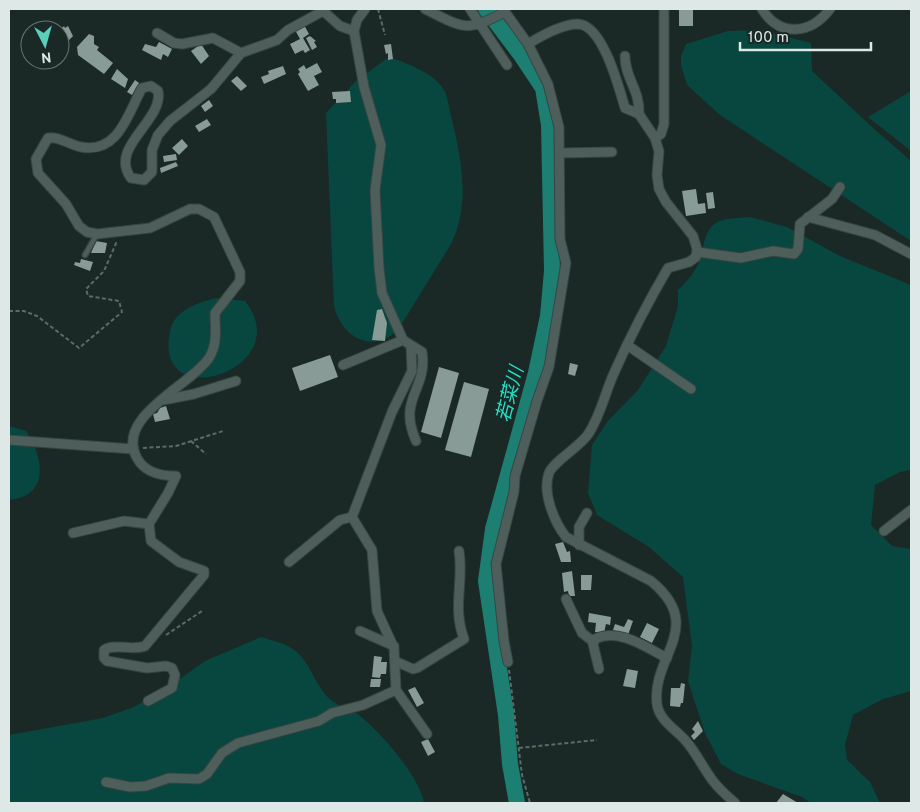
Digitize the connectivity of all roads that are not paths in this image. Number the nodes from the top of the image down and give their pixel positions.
1 (365, 9) edge
2 (426, 9) edge
3 (470, 9) edge
4 (664, 9) edge
5 (762, 9) edge
6 (830, 9) edge
7 (322, 10) edge
8 (502, 11) edge
9 (482, 24) junction
10 (354, 31) junction
11 (157, 33) dead end
12 (528, 44) junction
13 (241, 53) junction
14 (625, 56) dead end
15 (507, 65) dead end
16 (639, 114) junction
17 (655, 138) junction
18 (612, 152) dead end
19 (560, 153) junction
20 (840, 187) dead end
21 (808, 217) junction
22 (97, 234) junction
23 (697, 252) junction
24 (85, 254) dead end
25 (911, 254) edge
26 (403, 340) junction
27 (627, 345) junction
28 (411, 346) junction
29 (343, 365) dead end
30 (236, 381) dead end
31 (691, 389) dead end
32 (161, 400) junction
33 (9, 440) edge
34 (416, 441) dead end
35 (134, 449) junction
36 (911, 510) edge
37 (587, 513) dead end
38 (352, 517) junction
39 (149, 524) junction
40 (884, 531) dead end
41 (73, 532) dead end
42 (579, 545) junction
43 (459, 551) dead end
44 (289, 562) dead end
45 (566, 599) dead end
46 (360, 631) dead end
47 (594, 642) junction
48 (394, 646) junction
49 (667, 658) junction
50 (395, 661) junction
51 (508, 662) road end
52 (599, 669) dead end
53 (396, 690) junction
54 (148, 701) dead end
55 (427, 734) dead end
56 (106, 782) dead end
57 (735, 803) edge

1 - 10 street
2 - 9 street
3 - 9 street
4 - 17 street
5 - 6 street
7 - 10 street
7 - 13 street
8 - 9 street
8 - 12 street
9 - 15 street
10 - 26 street
11 - 13 street
12 - 16 street
12 - 19 street
13 - 22 street
14 - 16 street
16 - 17 street
17 - 23 street
18 - 19 street
19 - 51 street
20 - 21 street
21 - 23 street
21 - 25 street
22 - 24 lane
22 - 32 street
23 - 27 street
26 - 28 street
26 - 29 street
27 - 31 street
27 - 42 street
28 - 34 street
28 - 38 street
30 - 32 street
32 - 35 street
33 - 35 street
35 - 39 street
36 - 40 street
37 - 42 street
38 - 44 street
38 - 48 street
39 - 41 street
39 - 54 street
42 - 49 street
43 - 50 street
45 - 47 street
46 - 48 street
47 - 49 street
47 - 52 street
48 - 50 street
49 - 57 street
50 - 53 street
53 - 55 street
53 - 56 street

